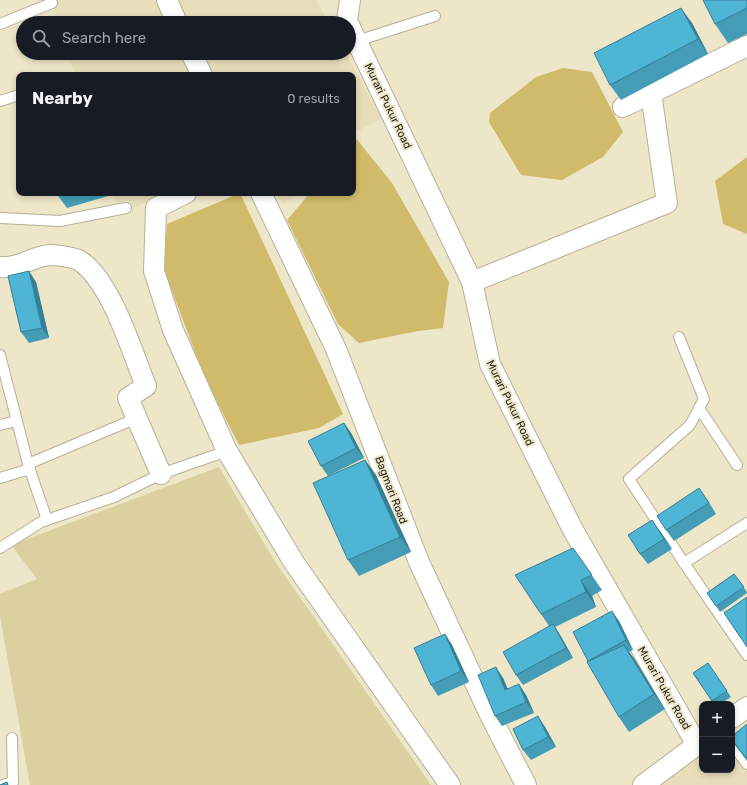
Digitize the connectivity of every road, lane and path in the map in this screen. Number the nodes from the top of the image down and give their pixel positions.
1 (167, 0) edge
2 (350, 0) edge
3 (52, 3) dead end
4 (20, 16) edge
5 (174, 16) edge
6 (348, 16) edge
7 (435, 16) dead end
8 (16, 18) edge
9 (0, 24) edge
10 (356, 29) edge
11 (356, 40) edge
12 (747, 46) edge
13 (194, 60) edge
14 (200, 72) edge
15 (651, 93) junction
16 (16, 96) edge
17 (0, 101) edge
18 (623, 107) dead end
19 (180, 196) edge
20 (262, 196) edge
21 (126, 208) dead end
22 (0, 218) edge
23 (0, 267) edge
24 (472, 282) junction
25 (679, 338) dead end
26 (0, 355) edge
27 (699, 408) junction
28 (137, 418) junction
29 (17, 421) junction
30 (0, 425) edge
31 (227, 451) junction
32 (737, 465) dead end
33 (29, 466) junction
34 (161, 474) junction
35 (0, 478) edge
36 (47, 520) junction
37 (747, 523) edge
38 (0, 548) edge
39 (684, 563) junction
40 (747, 655) edge
41 (747, 707) edge
42 (735, 716) edge
43 (12, 738) dead end
44 (699, 743) edge
45 (735, 748) edge
46 (747, 764) edge
47 (3, 785) edge
48 (450, 785) edge
49 (526, 785) edge
50 (643, 785) edge

1 - 5 street
2 - 6 street
3 - 4 lane
7 - 10 lane
8 - 9 lane
11 - 24 street, Murari Pukur Road
12 - 15 street
13 - 14 street
15 - 18 street
15 - 24 street
16 - 17 lane
19 - 31 street
20 - 49 street, Bagmari Road
21 - 22 lane
23 - 28 street
24 - 44 street, Murari Pukur Road
25 - 27 lane
26 - 29 lane
27 - 32 lane
27 - 39 lane
28 - 33 lane
28 - 34 street
29 - 30 lane
29 - 33 lane
31 - 34 lane
31 - 48 street
33 - 35 lane
33 - 36 lane
34 - 36 lane
36 - 38 lane
37 - 39 lane
39 - 40 lane
41 - 42 street
43 - 47 lane
44 - 50 street
45 - 46 lane

